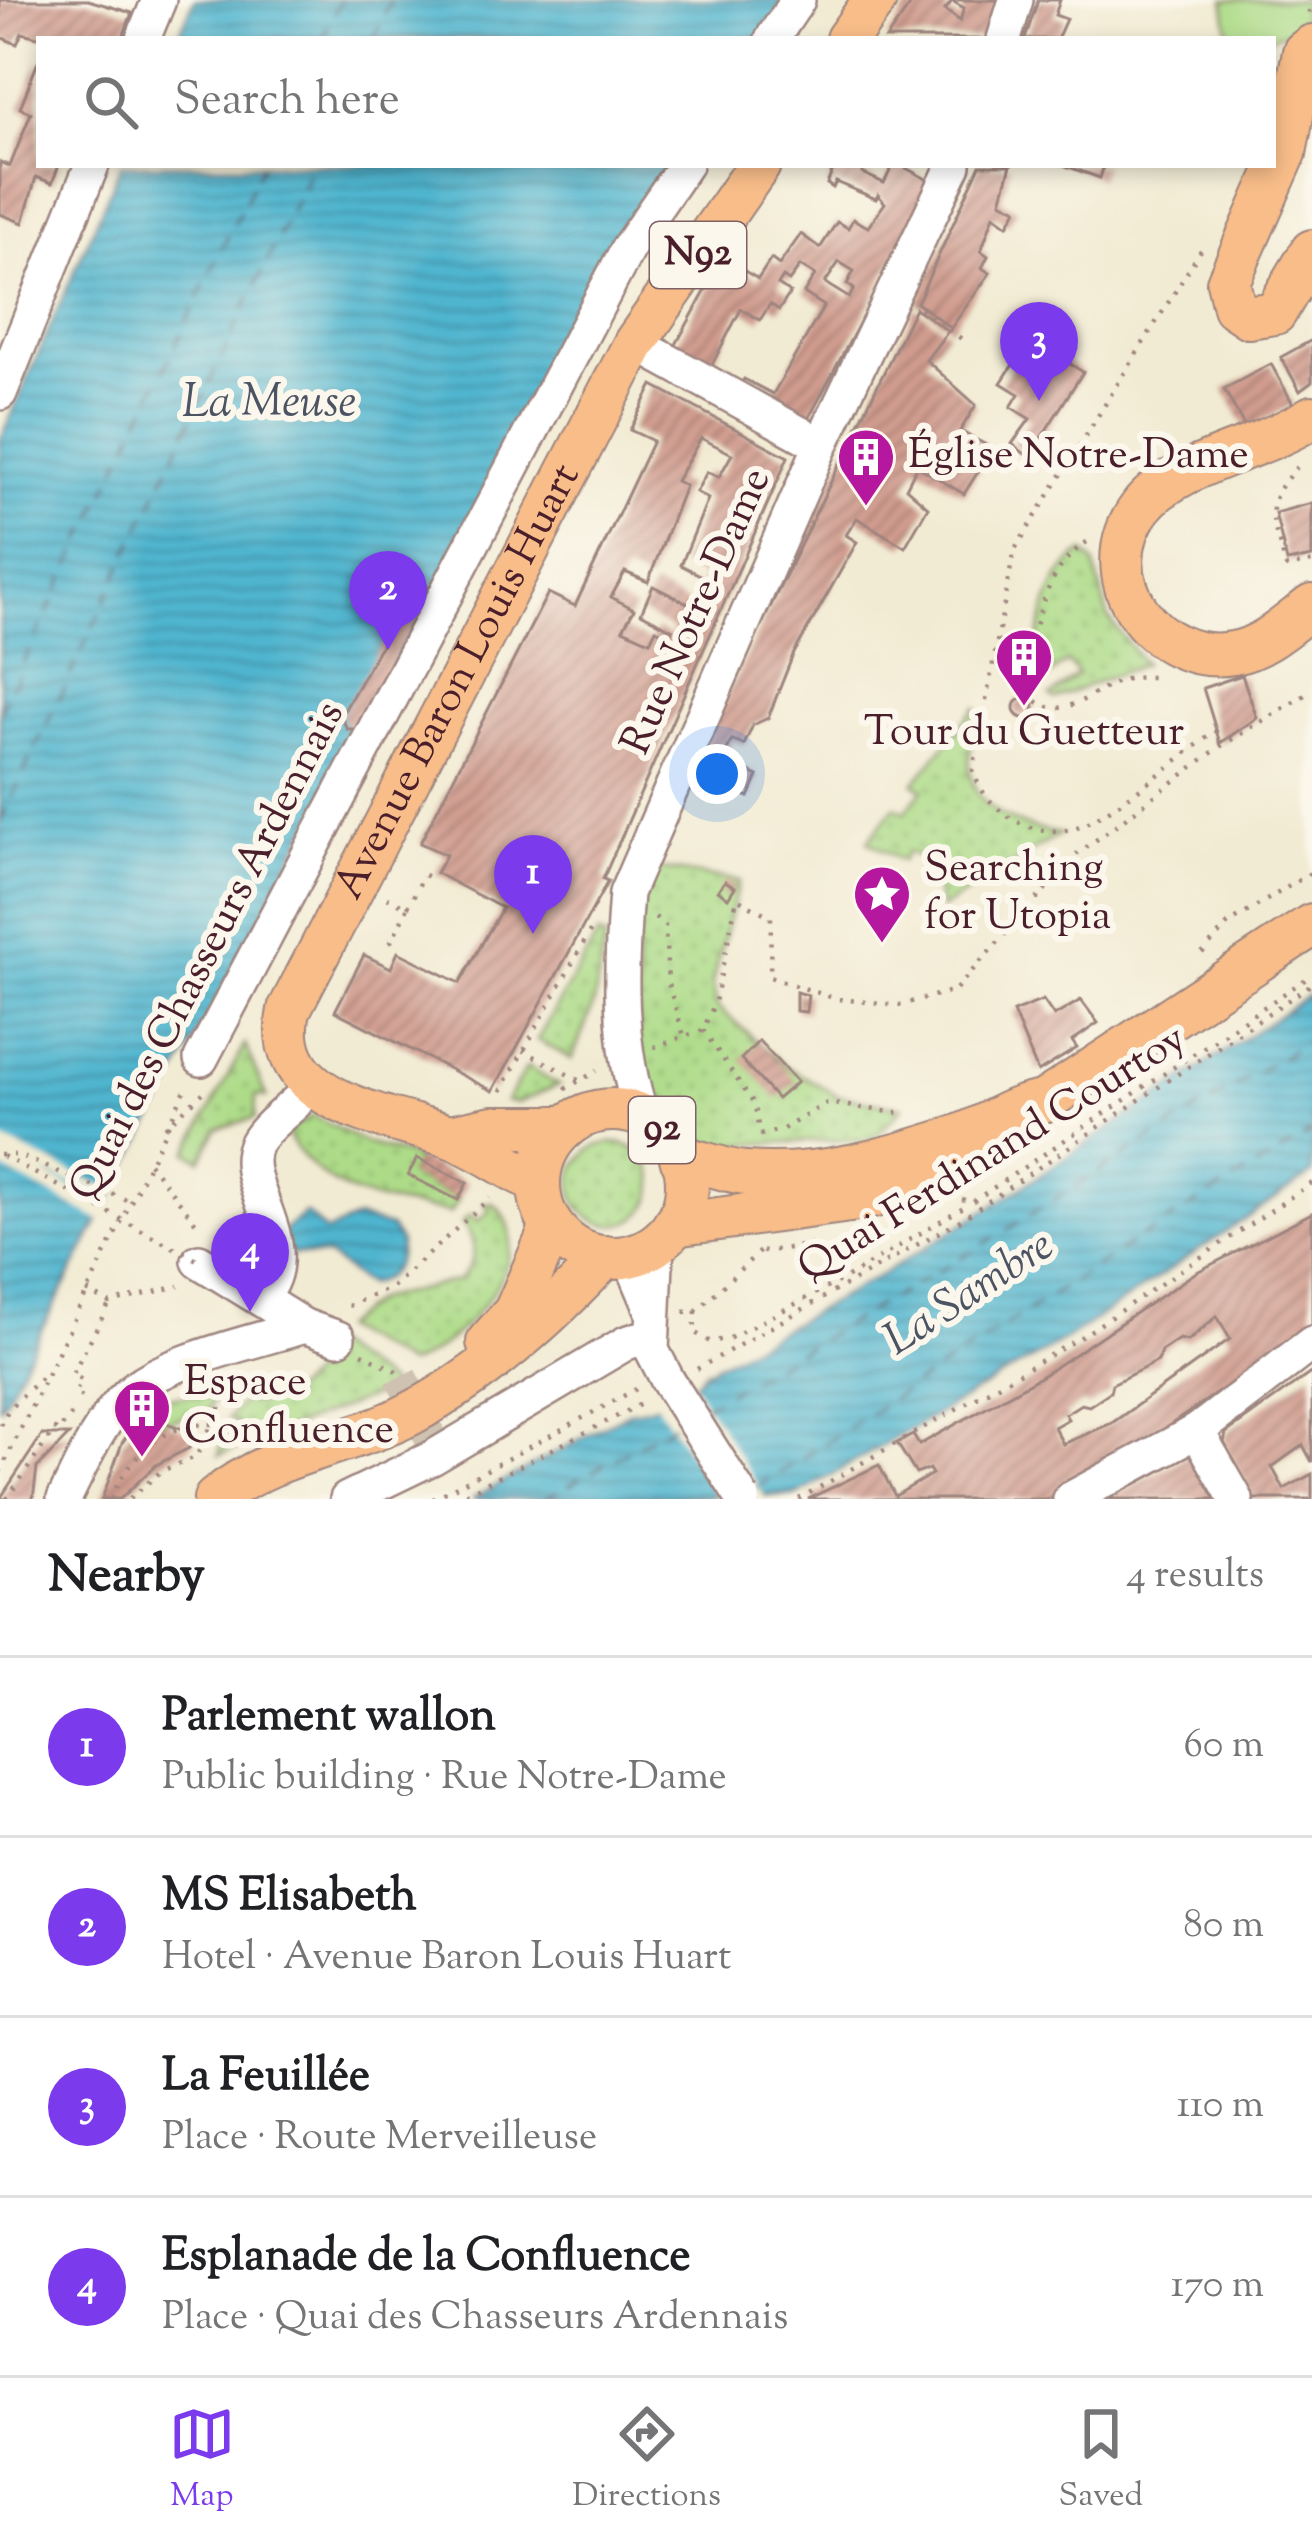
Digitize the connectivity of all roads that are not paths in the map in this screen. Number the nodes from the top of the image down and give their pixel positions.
1 (798, 0) edge
2 (875, 0) edge
3 (1016, 0) edge
4 (149, 2) edge
5 (143, 36) edge
6 (774, 36) edge
7 (849, 36) edge
8 (1005, 36) edge
9 (1312, 46) edge
10 (91, 168) edge
11 (683, 168) edge
12 (757, 168) edge
13 (953, 168) edge
14 (1312, 251) edge
15 (634, 344) junction
16 (0, 393) edge
17 (1312, 417) edge
18 (820, 445) junction
19 (1312, 606) edge
20 (1312, 925) edge
21 (208, 1070) road end
22 (296, 1102) dead end
23 (1042, 1102) junction
24 (642, 1117) junction
25 (566, 1127) junction
26 (451, 1136) junction
27 (681, 1158) junction
28 (519, 1186) junction
29 (552, 1227) junction
30 (641, 1245) junction
31 (198, 1260) road end
32 (262, 1296) junction
33 (658, 1320) junction
34 (304, 1326) junction
35 (338, 1338) road end
36 (1312, 1343) edge
37 (470, 1374) junction
38 (1197, 1431) junction
39 (64, 1499) edge
40 (215, 1499) edge
41 (347, 1499) edge
42 (743, 1499) edge
43 (1070, 1499) edge
44 (1236, 1499) edge

1 - 6 street
2 - 7 main road
3 - 8 street
4 - 5 street
9 - 14 main road
10 - 16 street
11 - 21 street, Quai des Chasseurs Ardennais
12 - 15 main road, Avenue Baron Louis Huart / N92
13 - 18 street, Rue Notre-Dame
15 - 18 street
15 - 26 main road, Avenue Baron Louis Huart / N92
17 - 19 main road
18 - 24 street, Rue Notre-Dame
20 - 23 main road
22 - 32 street
23 - 27 main road
23 - 30 main road
24 - 25 main road, 92
24 - 27 main road, 92
25 - 26 main road, Avenue Baron Louis Huart / N92
25 - 28 main road, 92
26 - 28 main road, Avenue Baron Louis Huart / N92
27 - 30 main road, 92
28 - 29 main road
29 - 30 main road
29 - 37 main road
30 - 33 street
30 - 37 main road
31 - 32 street
32 - 34 street
33 - 41 street
33 - 42 street, bridge
34 - 35 street
34 - 39 street
36 - 38 street
37 - 40 main road
38 - 43 street
38 - 44 street

